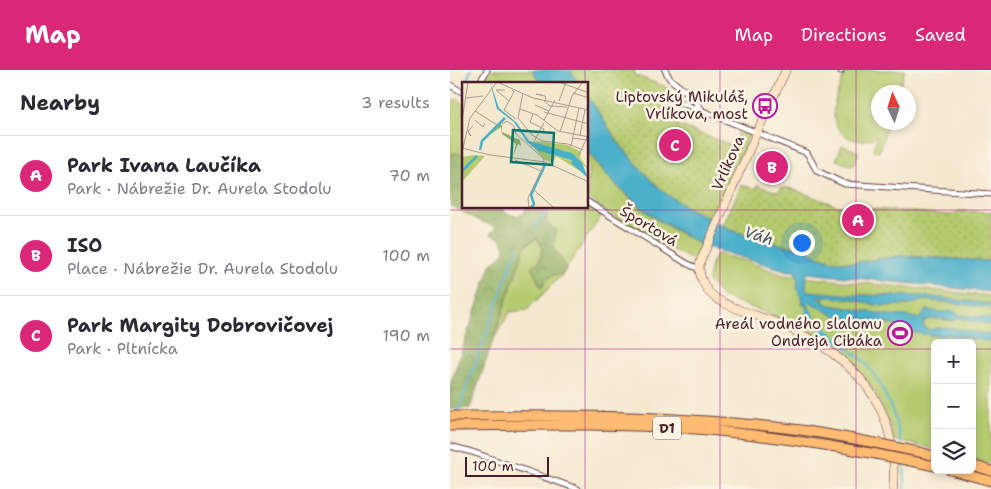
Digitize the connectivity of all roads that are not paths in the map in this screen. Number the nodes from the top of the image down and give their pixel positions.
1 (487, 70) edge
2 (665, 70) edge
3 (786, 70) edge
4 (480, 82) edge
5 (450, 85) edge
6 (462, 92) edge
7 (664, 96) dead end
8 (703, 111) junction
9 (757, 132) junction
10 (991, 194) edge
11 (589, 203) edge
12 (699, 269) junction
13 (454, 416) edge
14 (453, 426) edge
15 (450, 446) edge
16 (931, 455) edge
17 (931, 465) edge
18 (976, 466) edge
19 (991, 471) edge
20 (965, 474) edge
21 (991, 481) edge
22 (578, 489) edge
23 (893, 489) edge

1 - 4 street
2 - 8 street
3 - 9 street, Vrlíkova
5 - 6 street
7 - 8 street
8 - 9 street
9 - 10 street
9 - 12 street, Vrlíkova
11 - 12 street, Športová
12 - 23 street
13 - 16 highway, D1, bridge
14 - 17 highway, D1, bridge
15 - 22 street
18 - 19 highway
20 - 21 highway

